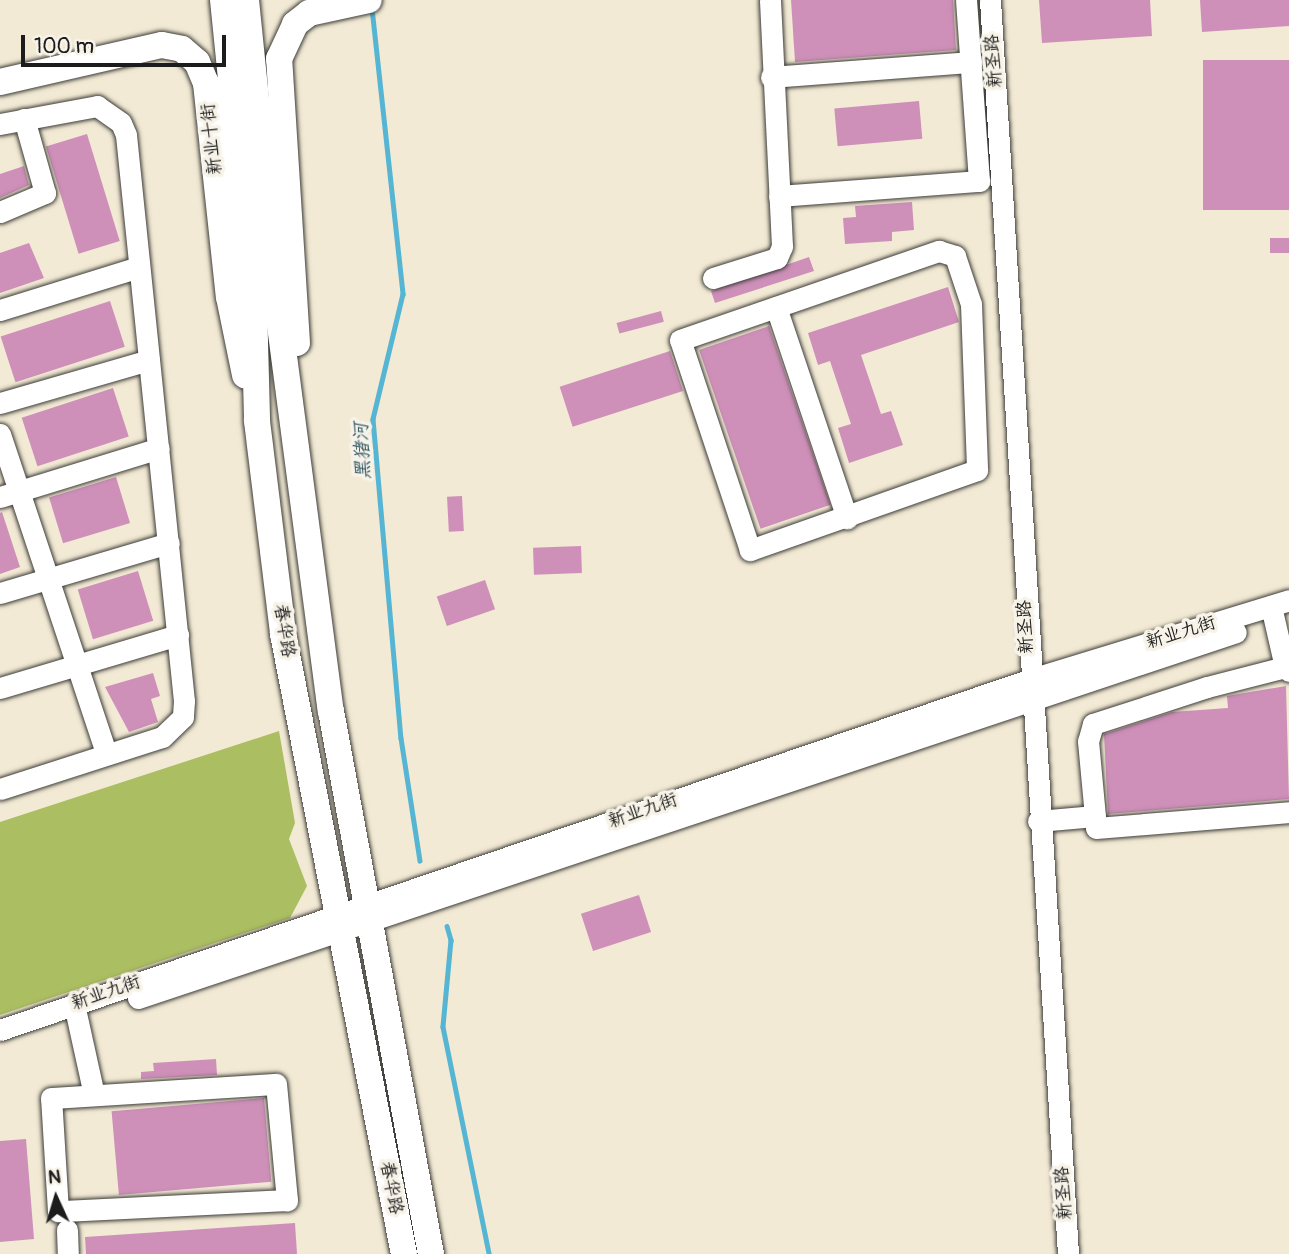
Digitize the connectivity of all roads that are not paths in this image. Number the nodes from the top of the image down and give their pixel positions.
1 (223, 0) edge
2 (246, 0) edge
3 (369, 0) edge
4 (770, 0) edge
5 (966, 0) edge
6 (990, 0) edge
7 (1001, 0) edge
8 (971, 62) junction
9 (771, 77) junction
10 (0, 82) edge
11 (24, 119) junction
12 (0, 124) edge
13 (1007, 179) junction
14 (979, 181) junction
15 (779, 196) junction
16 (0, 212) edge
17 (139, 267) junction
18 (713, 278) dead end
19 (776, 307) junction
20 (0, 310) edge
21 (149, 360) junction
22 (1021, 394) junction
23 (977, 397) junction
24 (0, 402) edge
25 (295, 415) junction
26 (257, 421) junction
27 (0, 434) edge
28 (159, 448) junction
29 (10, 494) edge
30 (847, 517) junction
31 (169, 543) junction
32 (48, 577) junction
33 (0, 593) edge
34 (1281, 610) edge
35 (178, 635) junction
36 (76, 664) junction
37 (1287, 669) edge
38 (0, 688) edge
39 (1034, 688) junction
40 (106, 753) junction
41 (0, 789) edge
42 (1289, 812) edge
43 (1095, 816) junction
44 (1044, 820) junction
45 (367, 916) junction
46 (339, 925) junction
47 (76, 1010) junction
48 (0, 1030) edge
49 (0, 1045) edge
50 (94, 1095) junction
51 (67, 1230) dead end
52 (68, 1254) edge
53 (404, 1254) edge
54 (431, 1254) edge
55 (1068, 1254) edge
56 (1077, 1254) edge

1 - 26 main road, 春华路
2 - 25 main road, 春华路
3 - 25 main road
4 - 9 street
5 - 8 street
6 - 13 street, 新圣路
7 - 13 street, 新圣路
8 - 9 street
8 - 14 street
9 - 15 street
10 - 26 main road, 新业十街
11 - 12 street
11 - 16 street
11 - 17 street
13 - 14 street
13 - 22 street, 新圣路
14 - 15 street
15 - 18 street
17 - 20 street
17 - 21 street
19 - 23 street
19 - 30 street
19 - 30 street
21 - 24 street
21 - 28 street
22 - 23 street
22 - 39 street, 新圣路
23 - 30 street
25 - 45 main road, 春华路
26 - 46 main road, 春华路
27 - 29 street
28 - 29 street
28 - 31 street
29 - 32 street
31 - 32 street
31 - 35 street
32 - 33 street
32 - 36 street
34 - 37 street
34 - 39 street, 新业九街
35 - 36 street
35 - 40 street
36 - 38 street
36 - 40 street
37 - 43 street
39 - 44 street, 新圣路
39 - 45 street, 新业九街
40 - 41 street
42 - 43 street
43 - 44 street
44 - 55 street, 新圣路
44 - 56 street, 新圣路
45 - 46 street, 新业九街
45 - 54 main road, 春华路
46 - 47 street, 新业九街
46 - 53 main road, 春华路
47 - 48 street, 新业九街
47 - 49 street, 新业九街
47 - 50 street
50 - 50 street
51 - 52 street

